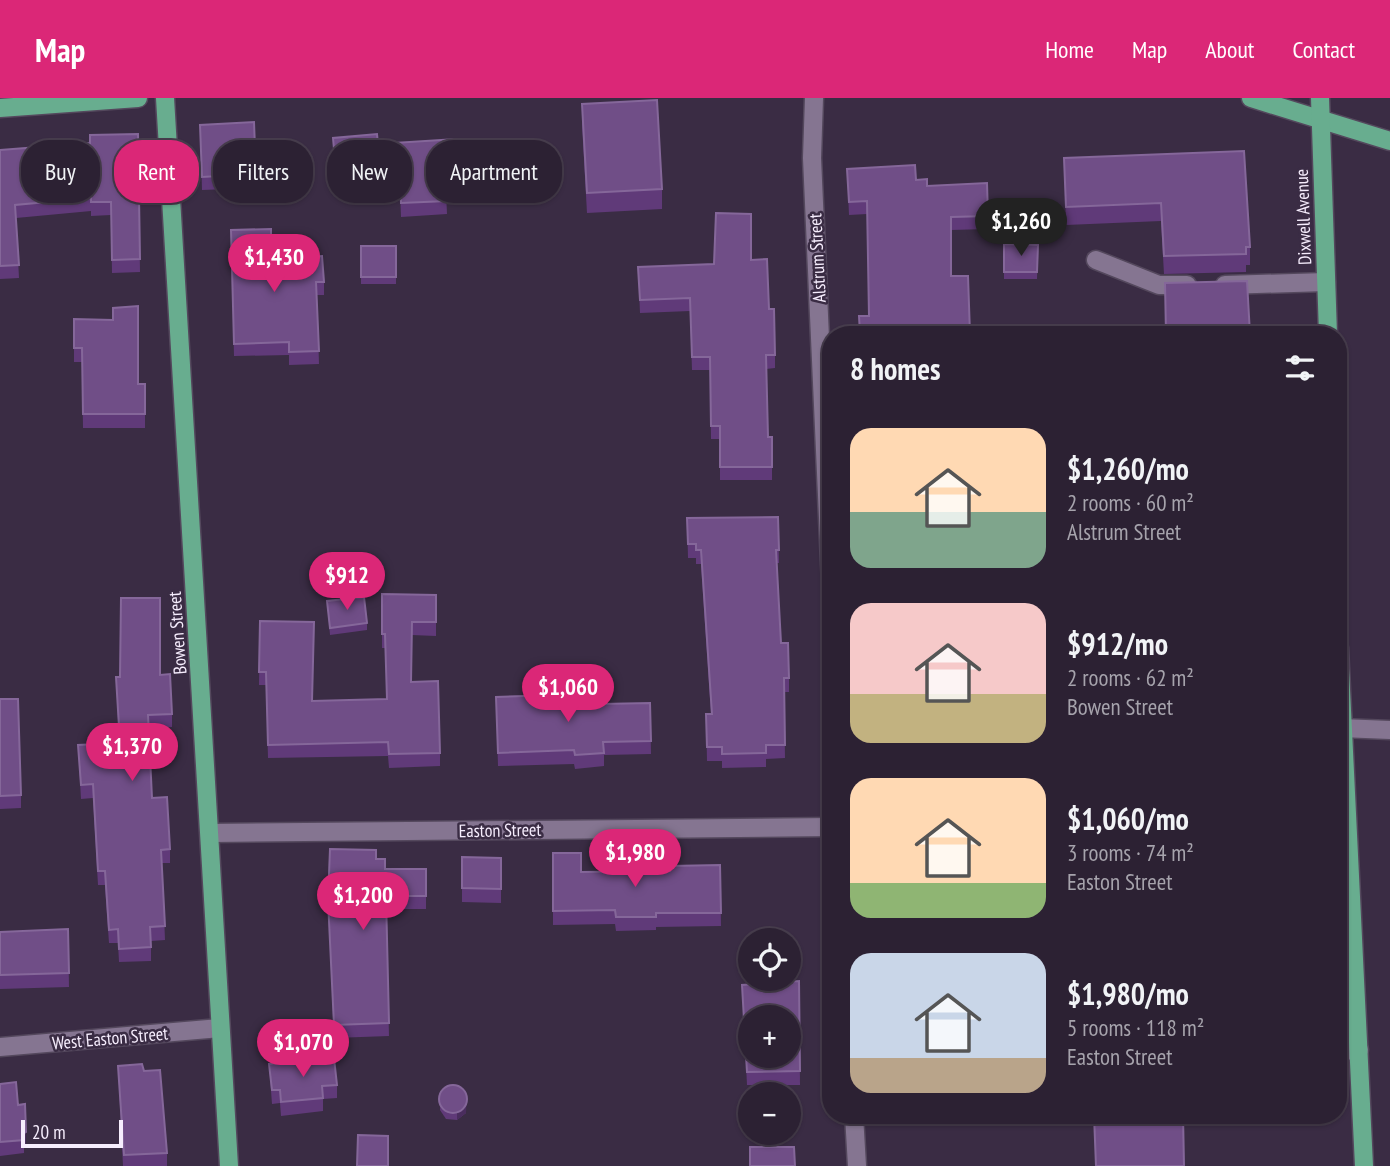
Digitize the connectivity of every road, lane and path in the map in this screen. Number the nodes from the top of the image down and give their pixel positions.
1 (138, 98) edge
2 (165, 98) edge
3 (814, 98) edge
4 (1251, 98) edge
5 (1320, 98) edge
6 (0, 108) edge
7 (1320, 118) junction
8 (1390, 141) edge
9 (1096, 260) dead end
10 (1326, 282) junction
11 (1328, 326) edge
12 (822, 383) edge
13 (1347, 728) edge
14 (1390, 730) edge
15 (822, 827) edge
16 (211, 833) junction
17 (1347, 881) edge
18 (220, 1028) junction
19 (0, 1047) edge
20 (1359, 1050) junction
21 (1347, 1051) edge
22 (855, 1124) edge
23 (229, 1166) edge
24 (857, 1166) edge
25 (1364, 1166) edge

1 - 6 main road
2 - 16 main road, Bowen Street
3 - 12 street, Alstrum Street
4 - 7 main road
5 - 7 main road, Dixwell Avenue
7 - 8 main road
7 - 10 main road, Dixwell Avenue
9 - 10 street
10 - 11 main road, Dixwell Avenue
13 - 14 street
15 - 16 street, Easton Street
16 - 18 main road, Bowen Street
17 - 20 main road
18 - 19 street, West Easton Street
18 - 23 main road, Bowen Street
20 - 21 street
20 - 25 main road
22 - 24 street

